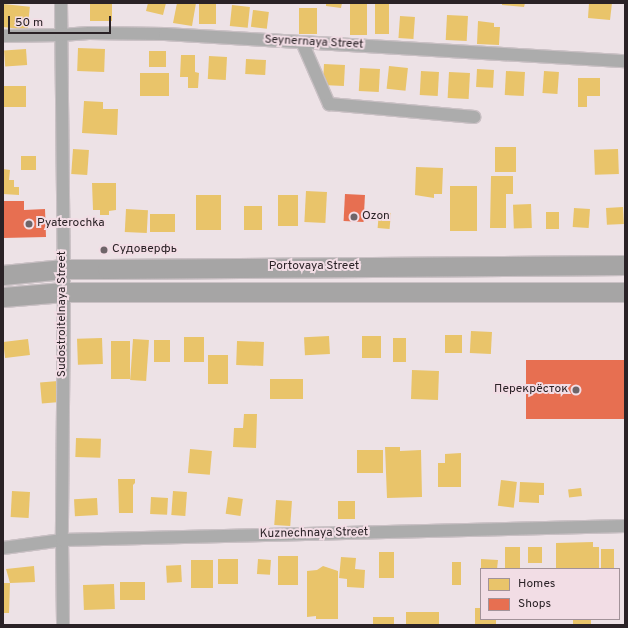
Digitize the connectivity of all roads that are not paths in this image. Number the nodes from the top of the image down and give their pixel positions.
1 (61, 3) edge
2 (3, 36) edge
3 (61, 36) junction
4 (302, 42) junction
5 (625, 61) edge
6 (474, 117) dead end
7 (625, 265) edge
8 (64, 269) junction
9 (3, 274) edge
10 (64, 292) junction
11 (625, 292) edge
12 (3, 297) edge
13 (625, 526) edge
14 (62, 540) junction
15 (3, 548) edge
16 (63, 625) edge

1 - 3 street, Sudostroitelnaya Street
2 - 3 street, Seynernaya Street
3 - 4 street, Seynernaya Street
3 - 8 street, Sudostroitelnaya Street
4 - 5 street, Seynernaya Street
4 - 6 street
7 - 8 main road, Portovaya Street
8 - 9 main road, Portovaya Street
8 - 10 street, Sudostroitelnaya Street
10 - 11 main road, Portovaya Street
10 - 12 main road, Portovaya Street
10 - 14 street, Sudostroitelnaya Street
13 - 14 street, Kuznechnaya Street
14 - 15 street, Kuznechnaya Street
14 - 16 street, Sudostroitelnaya Street

